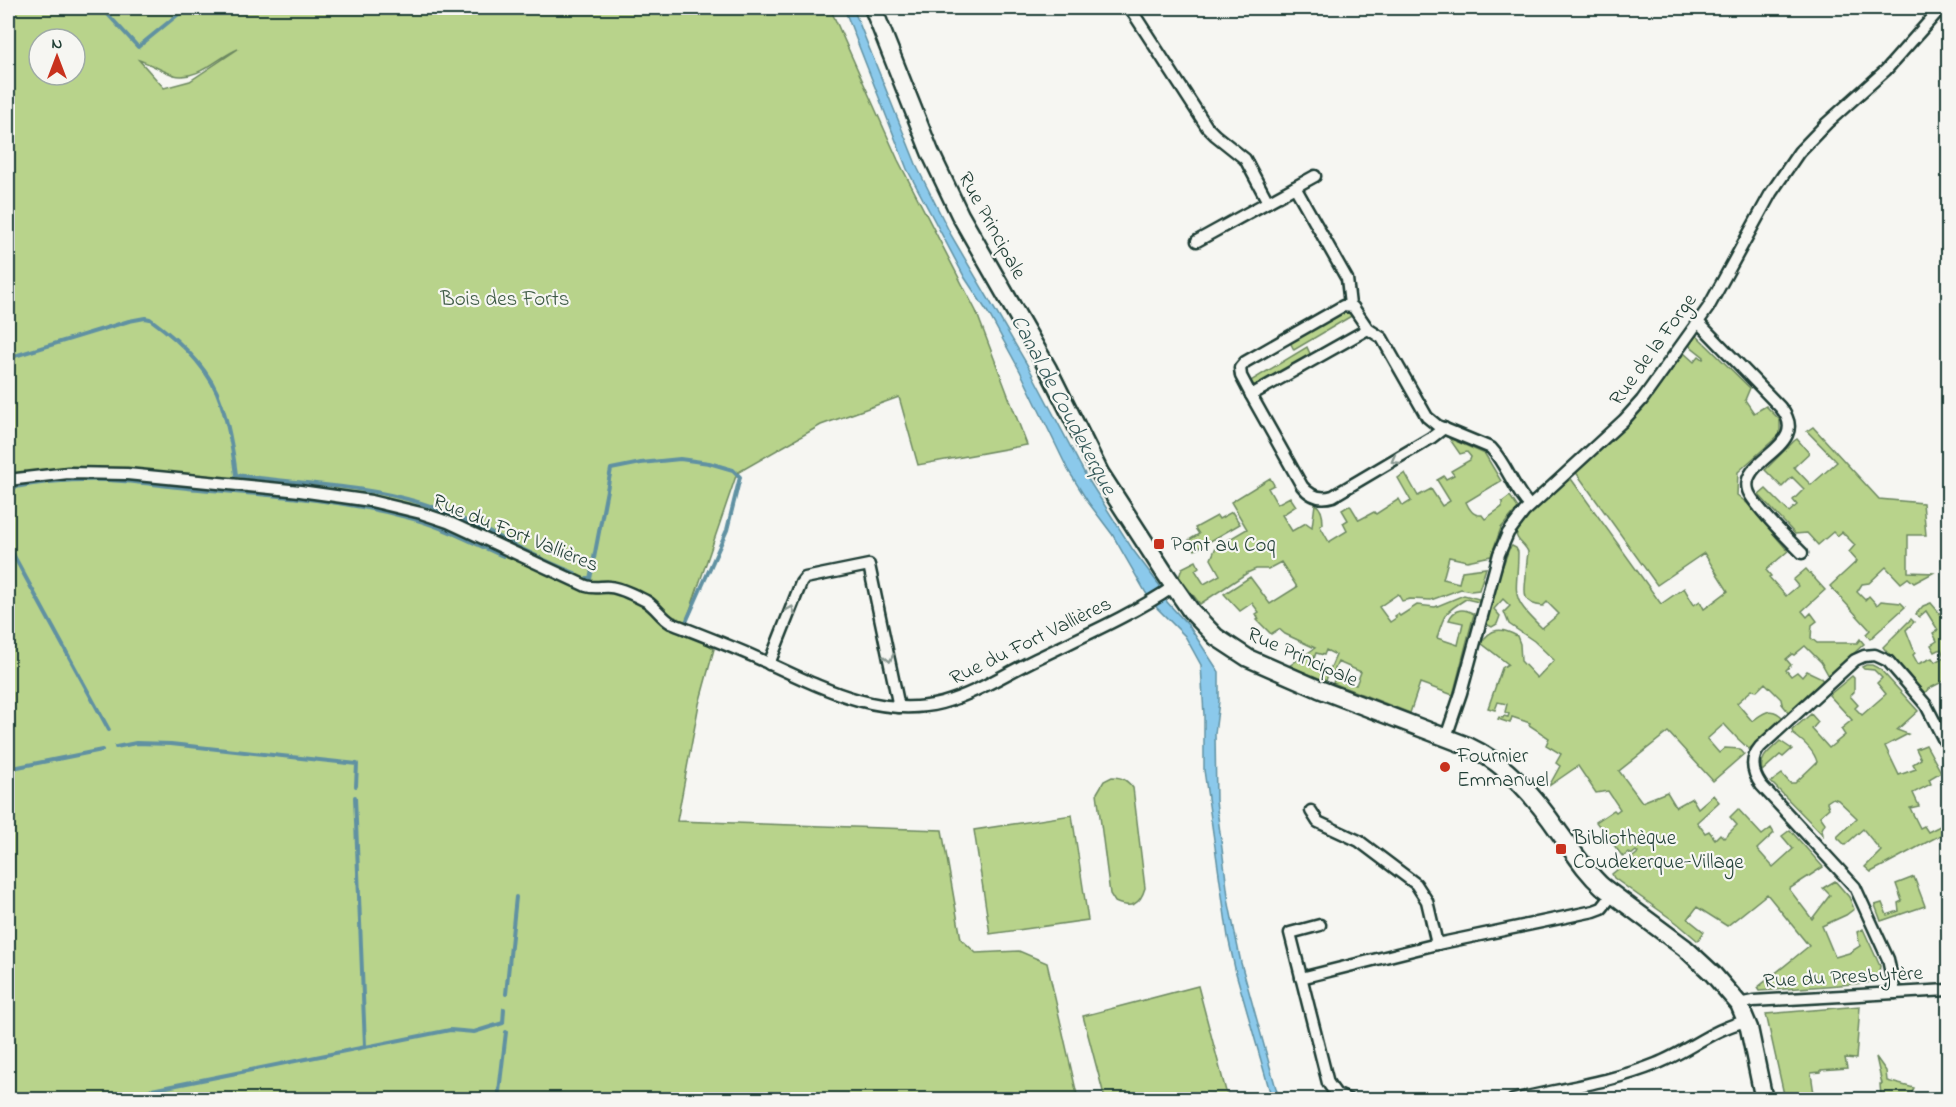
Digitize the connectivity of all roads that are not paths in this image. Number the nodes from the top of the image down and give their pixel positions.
1 (873, 8) edge
2 (1130, 8) edge
3 (1941, 8) edge
4 (1315, 176) dead end
5 (1295, 187) junction
6 (1268, 202) junction
7 (1197, 241) dead end
8 (1350, 305) junction
9 (1698, 322) junction
10 (1368, 328) junction
11 (1251, 395) junction
12 (1443, 428) junction
13 (8, 480) edge
14 (1530, 506) junction
15 (1802, 554) dead end
16 (1170, 589) junction
17 (769, 664) junction
18 (899, 707) junction
19 (1446, 737) junction
20 (1948, 748) edge
21 (1311, 811) dead end
22 (1613, 894) junction
23 (1320, 925) dead end
24 (1437, 944) junction
25 (1301, 978) junction
26 (1948, 990) edge
27 (1895, 993) junction
28 (1740, 1004) junction
29 (1747, 1021) junction
30 (1349, 1100) edge
31 (1513, 1100) edge
32 (1764, 1100) edge

1 - 16 street, Rue Principale
2 - 6 street
3 - 9 street, Rue de la Forge
4 - 5 street
5 - 6 street
5 - 8 street
6 - 7 street
8 - 10 street
8 - 11 street
9 - 14 street, Rue de la Forge
9 - 15 street
10 - 11 street
10 - 12 street
12 -> 11 street
12 - 14 street
13 - 17 street, Rue du Fort Vallières
14 - 19 street, Rue de la Forge
16 - 18 street, Rue du Fort Vallières
16 - 19 street, Rue Principale
17 - 18 street, Rue du Fort Vallières
17 -> 18 street
19 - 22 street, Rue Principale
20 - 27 street
21 - 24 street
22 - 24 street
22 - 28 street, Rue Principale
23 - 25 street
24 - 25 street
25 - 30 street
26 - 27 street, Rue du Presbytère
27 - 28 street, Rue du Presbytère
28 - 29 street, Rue Principale
29 - 31 street
29 - 32 street, Rue Principale

